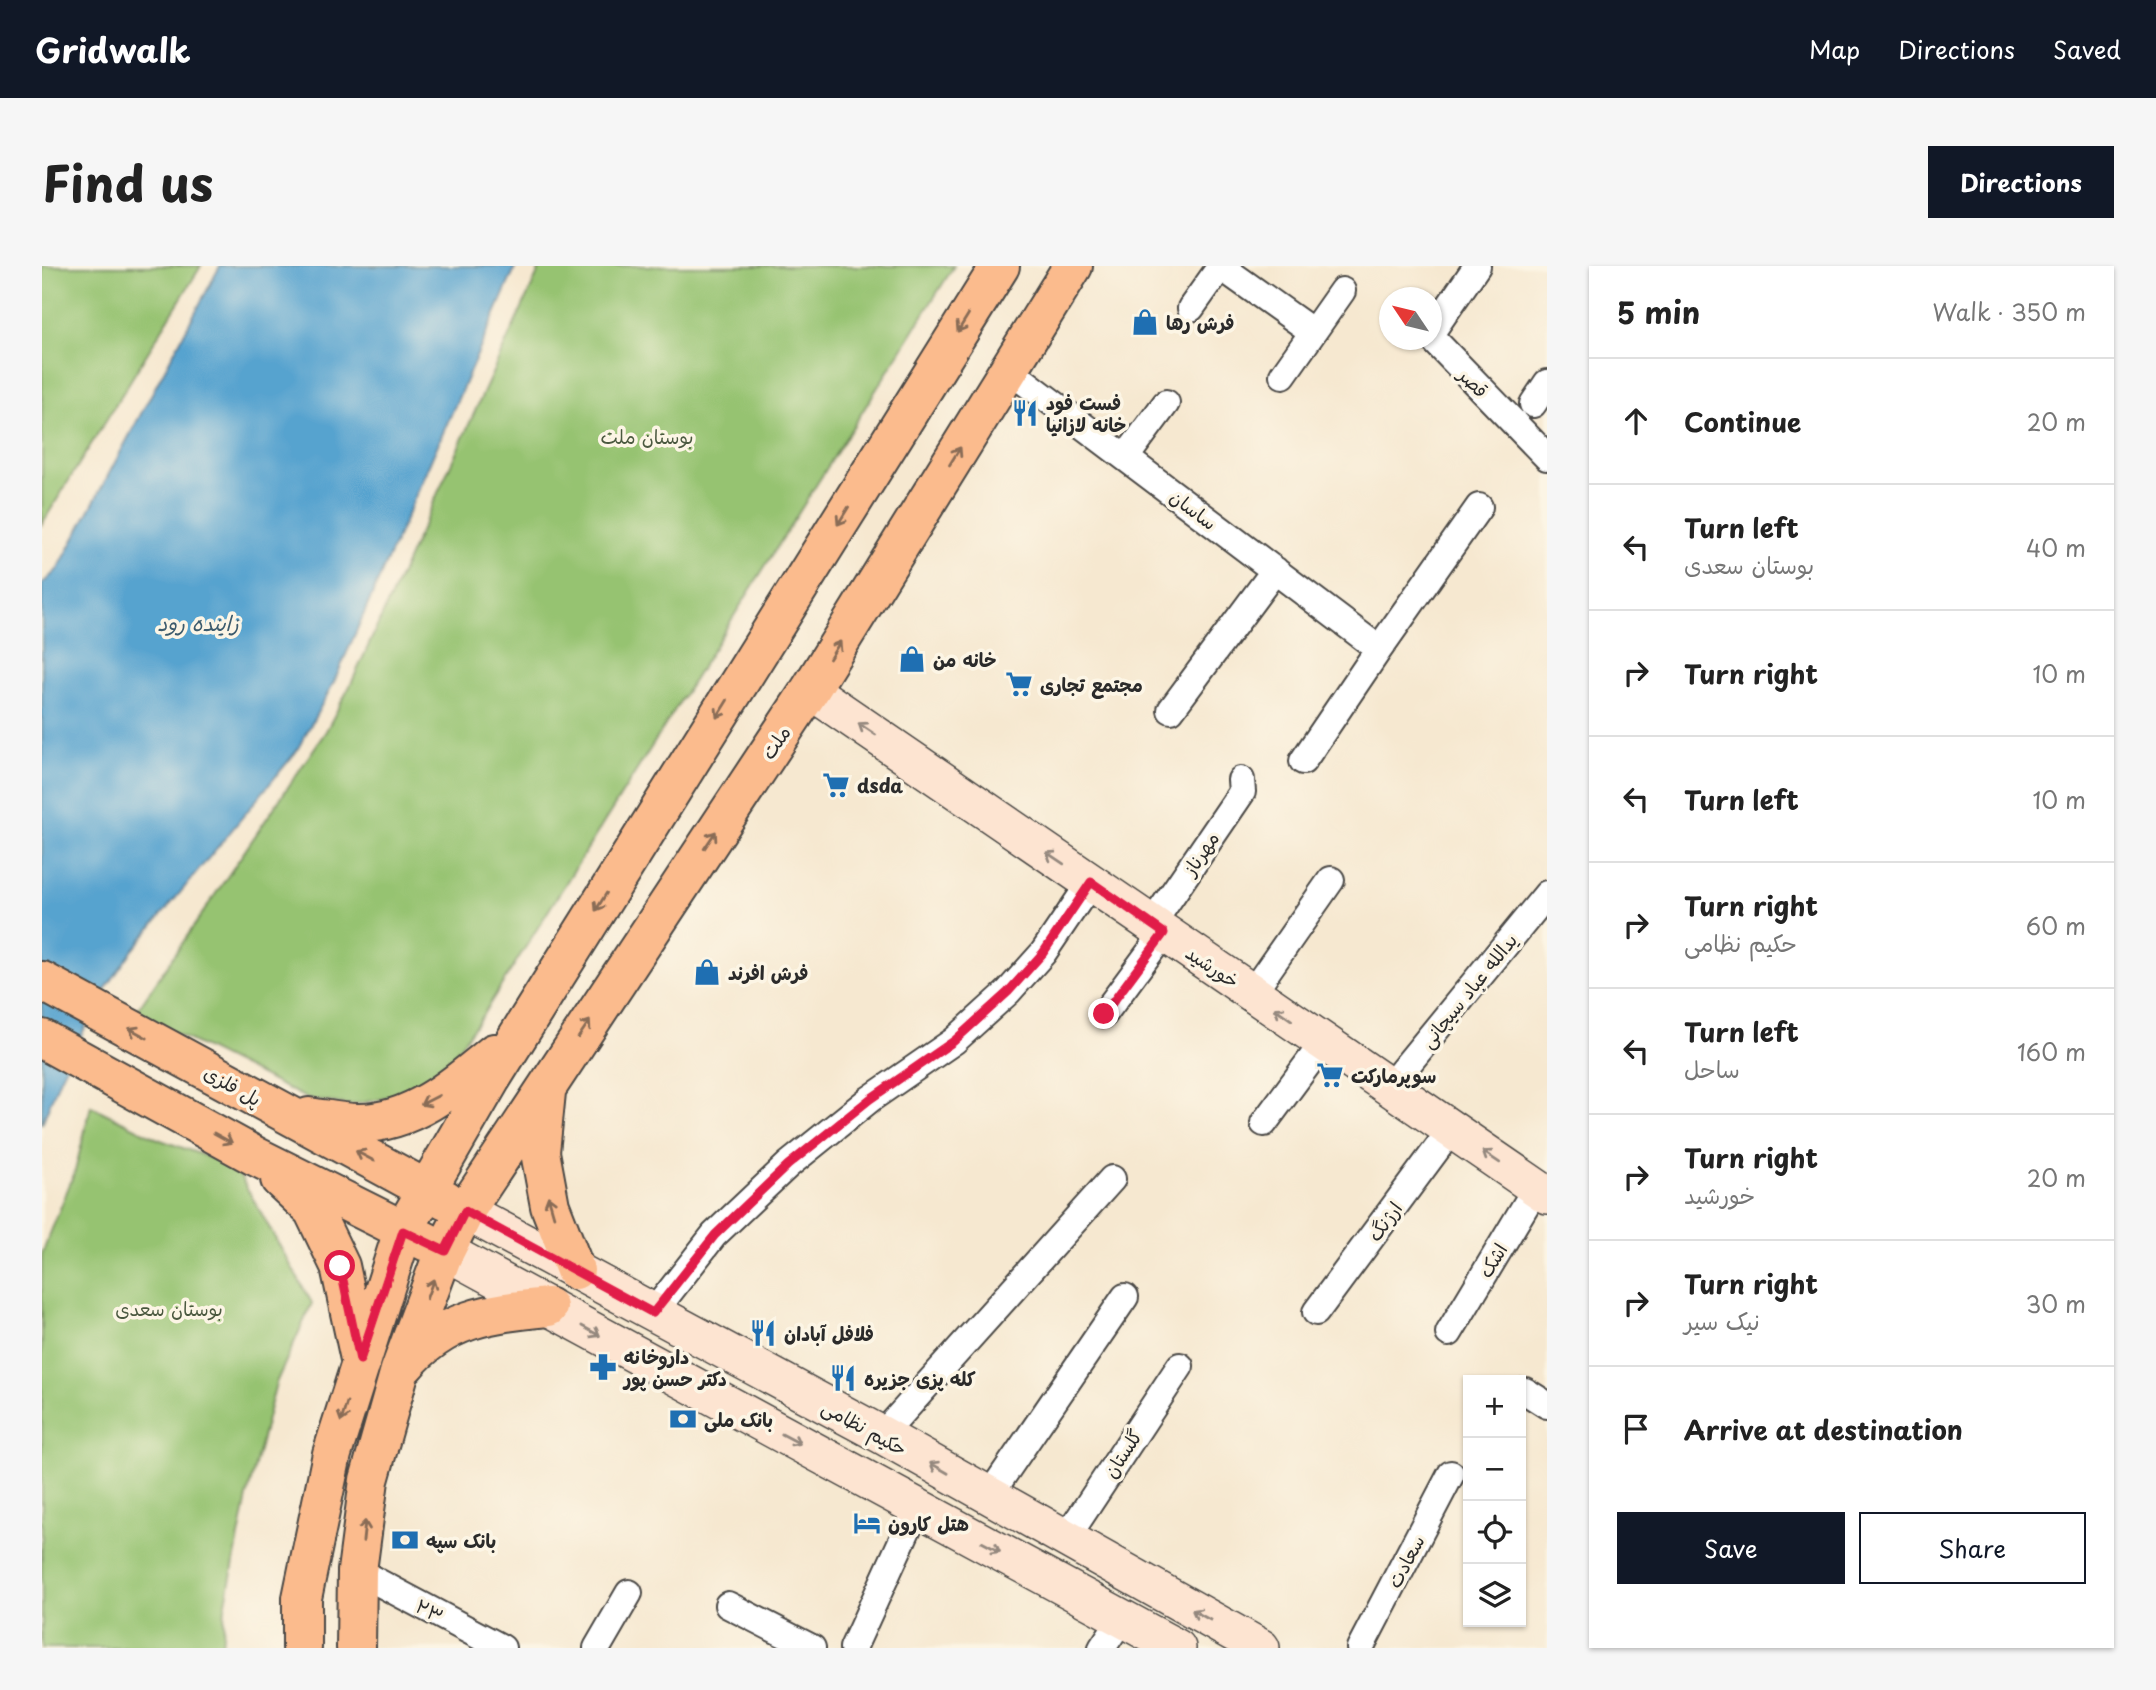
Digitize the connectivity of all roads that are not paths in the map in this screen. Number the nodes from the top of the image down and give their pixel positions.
1 (1000, 266) edge
2 (1073, 266) edge
3 (1221, 266) edge
4 (1477, 266) edge
5 (1342, 291) dead end
6 (1191, 308) dead end
7 (1313, 332) junction
8 (1009, 370) junction
9 (1283, 375) dead end
10 (1166, 403) dead end
11 (1126, 457) junction
12 (1547, 457) edge
13 (1479, 507) dead end
14 (1275, 570) junction
15 (1379, 649) junction
16 (810, 690) junction
17 (1171, 710) dead end
18 (1303, 761) dead end
19 (1241, 780) dead end
20 (1331, 880) dead end
21 (1091, 882) junction
22 (1547, 894) edge
23 (1158, 929) junction
24 (42, 981) edge
25 (1252, 993) junction
26 (1104, 1014) dead end
27 (522, 1029) junction
28 (42, 1039) edge
29 (1324, 1042) junction
30 (547, 1086) junction
31 (1389, 1087) junction
32 (285, 1113) junction
33 (1264, 1123) dead end
34 (1451, 1129) junction
35 (256, 1156) junction
36 (1112, 1179) dead end
37 (425, 1188) junction
38 (1541, 1191) edge
39 (465, 1211) junction
40 (403, 1231) junction
41 (445, 1251) junction
42 (575, 1270) junction
43 (1125, 1297) dead end
44 (548, 1307) junction
45 (1316, 1312) dead end
46 (653, 1313) junction
47 (1448, 1333) dead end
48 (360, 1360) junction
49 (1180, 1366) dead end
50 (400, 1370) junction
51 (882, 1436) junction
52 (1451, 1474) dead end
53 (989, 1496) junction
54 (917, 1508) junction
55 (1065, 1540) junction
56 (357, 1571) junction
57 (629, 1593) dead end
58 (728, 1605) dead end
59 (1122, 1618) junction
60 (302, 1648) edge
61 (356, 1648) edge
62 (502, 1648) edge
63 (597, 1648) edge
64 (812, 1648) edge
65 (853, 1648) edge
66 (1102, 1648) edge
67 (1178, 1648) edge
68 (1261, 1648) edge
69 (1360, 1648) edge

1 -> 27 main road
2 - 8 main road, ملت
3 - 6 street
3 - 7 street
4 - 12 street, قصر
5 - 7 street
7 - 9 street
8 - 11 street, ساسان
16 -> 8 main road, ملت
10 - 11 street
11 - 14 street, ساسان
13 - 15 street
14 - 15 street, ساسان
14 - 17 street
15 - 18 street
21 -> 16 main road, خورشید
30 -> 16 main road, ملت
19 - 23 street, مهرناز
20 - 25 street
21 - 23 main road, خورشید
21 - 46 street
22 - 31 street, یدالله عباد سیچانی
23 - 25 main road, خورشید
23 - 26 street, مهرناز
32 -> 24 main road, پل فلزی
29 -> 25 main road, خورشید
27 -> 32 main road
27 - 37 main road
28 -> 35 main road
29 - 31 main road, خورشید
29 - 33 street
30 - 39 main road, ملت
42 -> 30 main road
31 - 34 main road, خورشید
37 -> 32 main road, پل فلزی
38 -> 34 main road, خورشید
34 - 45 street, ارژنگ
35 - 40 main road
35 - 48 main road
36 - 51 street
37 - 39 main road, پل فلزی
37 - 40 main road
38 - 47 street, اشک
39 - 41 main road, ملت
39 - 42 main road, حکیم نظامی
40 - 41 main road
40 - 48 main road
41 - 44 main road
50 -> 41 main road
42 - 46 main road, حکیم نظامی
43 - 53 street
44 - 50 main road
44 -> 54 main road
46 - 51 main road, حکیم نظامی
48 -> 60 main road
49 - 55 street, گلستان
56 -> 50 main road
53 -> 51 main road, حکیم نظامی
52 - 69 street, سعادت
53 - 55 main road, حکیم نظامی
54 -> 59 main road
54 - 65 street
68 -> 55 main road, حکیم نظامی
56 - 61 main road
56 - 62 street, ۲۳
57 - 63 street
58 - 64 street
59 - 66 street
59 - 67 main road

